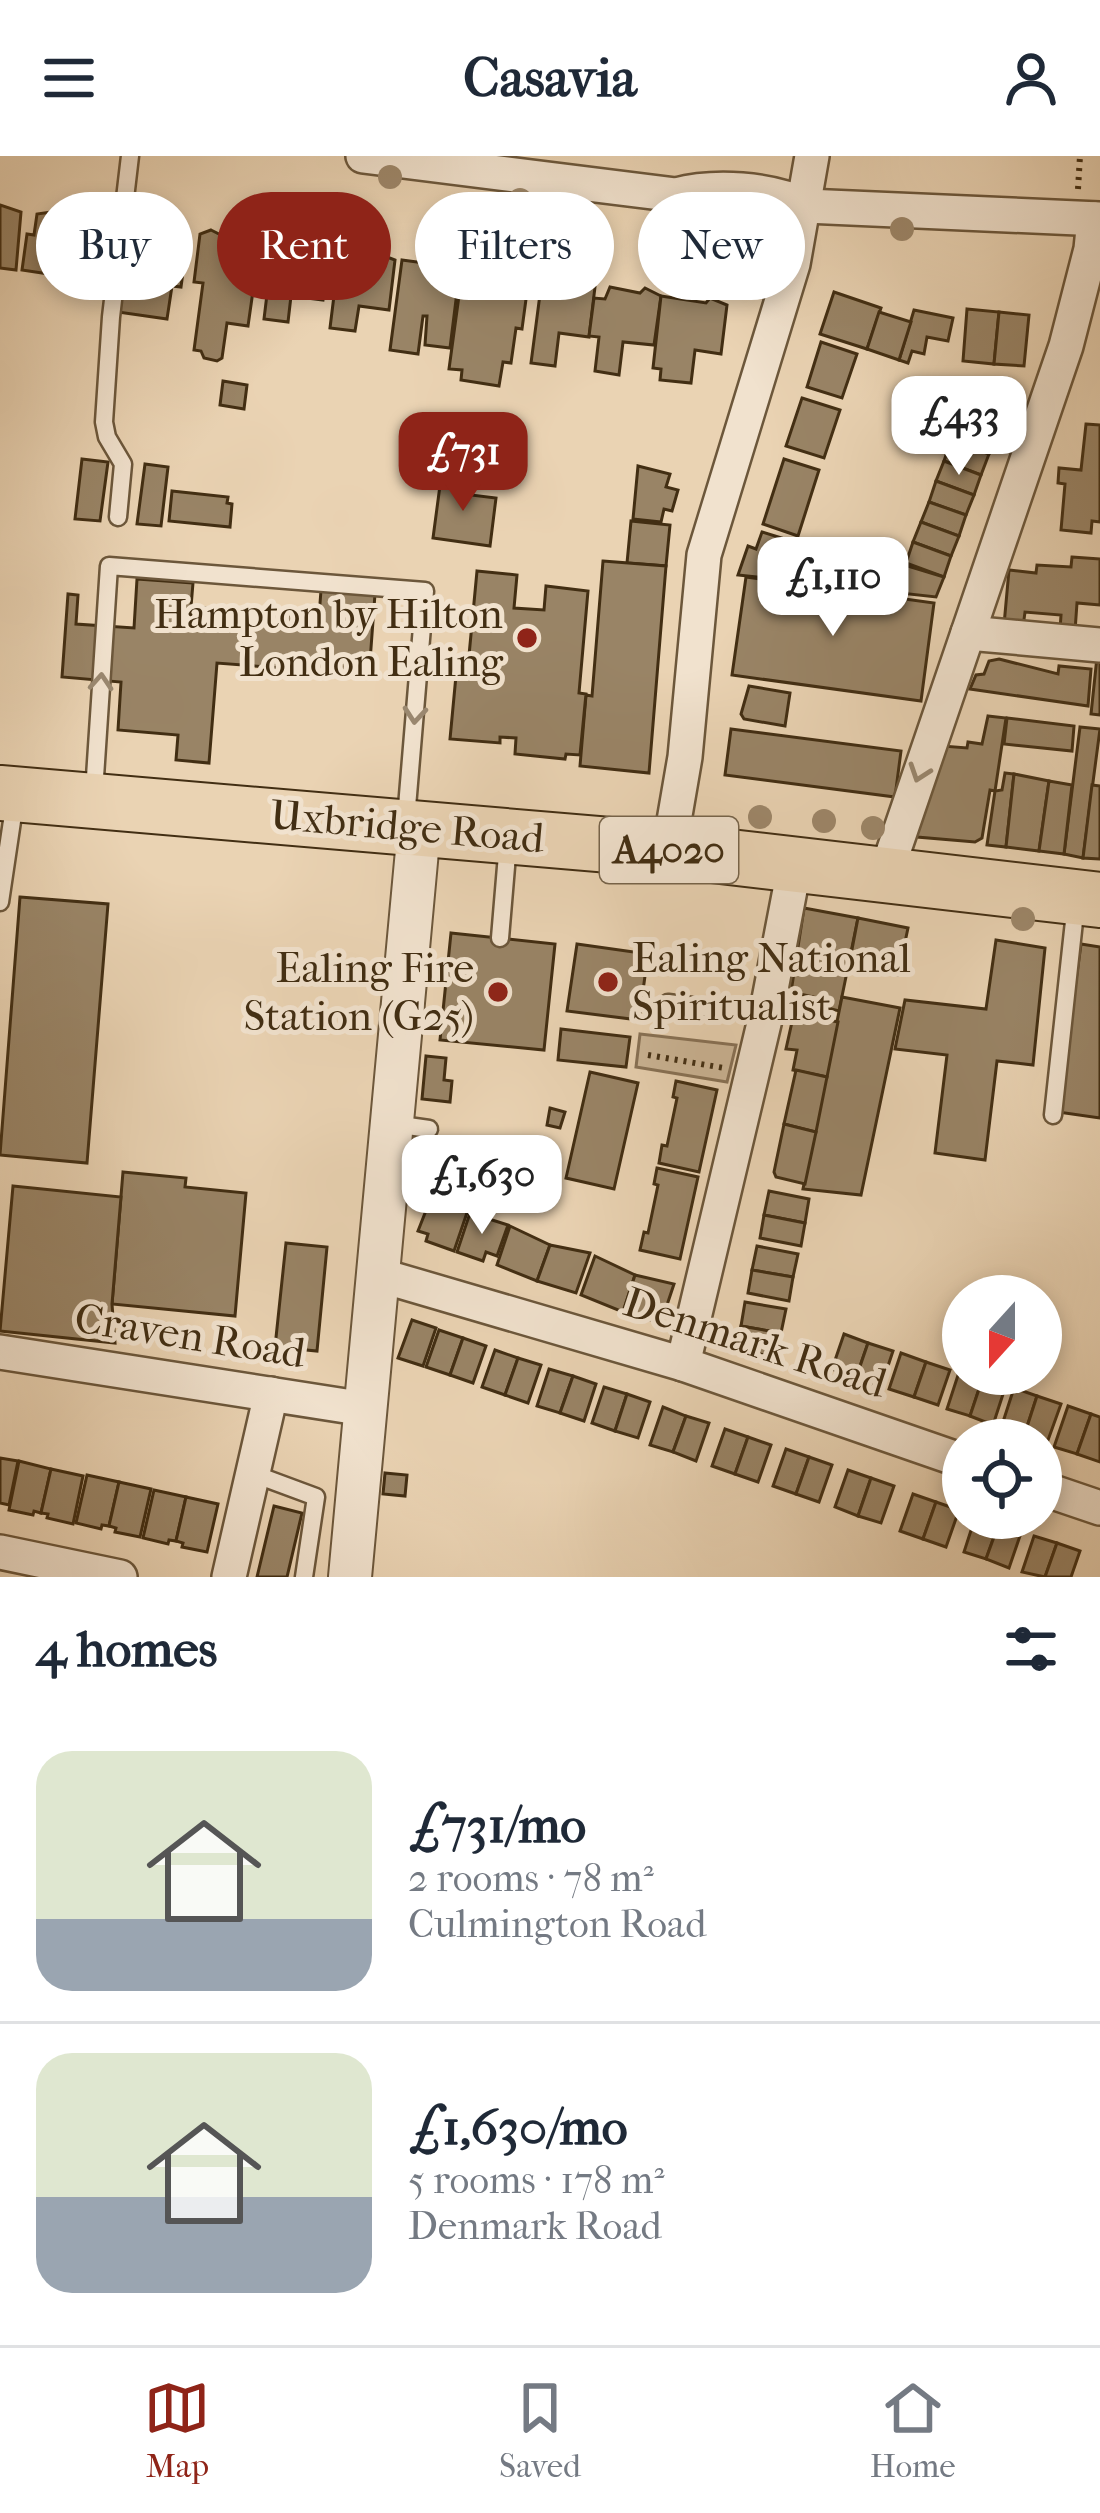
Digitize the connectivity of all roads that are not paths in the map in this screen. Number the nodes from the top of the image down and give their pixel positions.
1 (130, 156) edge
2 (363, 156) edge
3 (812, 156) edge
4 (441, 162) edge
5 (806, 206) junction
6 (1097, 219) edge
7 (118, 517) dead end
8 (968, 633) junction
9 (1100, 645) edge
10 (8, 794) edge
11 (94, 799) junction
12 (412, 828) junction
13 (509, 836) junction
14 (669, 850) junction
15 (795, 864) junction
16 (885, 875) junction
17 (1088, 898) edge
18 (0, 902) edge
19 (500, 938) dead end
20 (668, 1003) dead end
21 (766, 1015) junction
22 (1053, 1114) dead end
23 (379, 1275) junction
24 (0, 1352) edge
25 (683, 1364) junction
26 (271, 1394) junction
27 (365, 1409) junction
28 (942, 1454) edge
29 (254, 1474) junction
30 (1062, 1495) edge
31 (1100, 1508) edge
32 (0, 1552) edge
33 (120, 1577) edge
34 (229, 1577) edge
35 (304, 1577) edge
36 (350, 1577) edge

1 - 7 lane
2 - 4 street
3 - 5 street
4 - 5 street
5 - 6 street
5 - 14 street
6 - 8 street
8 - 9 street
8 -> 16 street
10 - 11 main road, Uxbridge Road / A4020
10 - 18 lane
11 - 12 main road, Uxbridge Road / A4020
11 -> 12 lane
12 - 13 main road, Uxbridge Road / A4020
12 - 23 street
13 - 14 main road, Uxbridge Road / A4020
13 - 19 lane
14 - 15 main road, Uxbridge Road / A4020
15 - 16 main road, Uxbridge Road / A4020
15 - 21 street
16 - 17 main road, Uxbridge Road / A4020
17 - 22 lane
20 - 21 lane
21 - 25 street
23 - 25 street, Denmark Road
23 - 27 street
24 - 26 street, Craven Road
25 - 28 street, Denmark Road
26 - 27 street, Craven Road
26 - 29 street
27 - 36 street
29 - 34 street
29 - 35 lane
30 - 31 street
32 - 33 street

